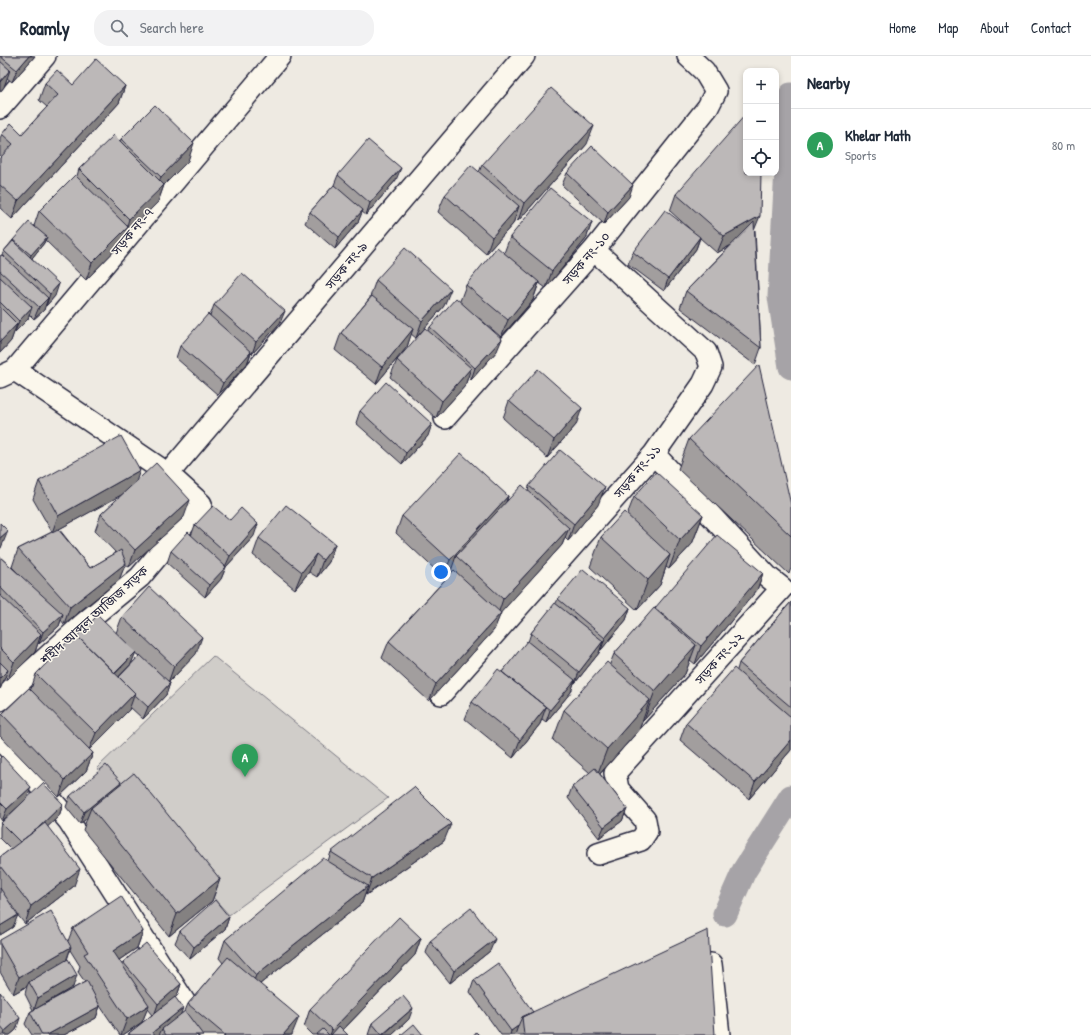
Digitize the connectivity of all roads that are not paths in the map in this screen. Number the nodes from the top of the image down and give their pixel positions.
1 (45, 56) edge
2 (280, 56) edge
3 (524, 56) edge
4 (688, 56) edge
5 (0, 108) edge
6 (594, 250) junction
7 (7, 373) edge
8 (445, 418) dead end
9 (654, 454) junction
10 (168, 474) junction
11 (441, 694) edge
12 (0, 700) edge
13 (0, 738) edge
14 (598, 854) dead end
15 (711, 964) edge
16 (213, 1035) edge
17 (719, 1035) edge

1 - 5 street
2 - 7 street, সড়ক নং-৭
3 - 10 street, সড়ক নং-৯
4 - 6 street, সড়ক নং-১০
6 - 8 street, সড়ক নং-১০
6 - 9 street, সড়ক নং-১১
7 - 10 street
9 - 11 street, সড়ক নং-১১
9 - 14 street, সড়ক নং-১২
10 - 12 street, শহীদ আব্দুল আজিজ সড়ক
13 - 16 street
15 - 17 street

